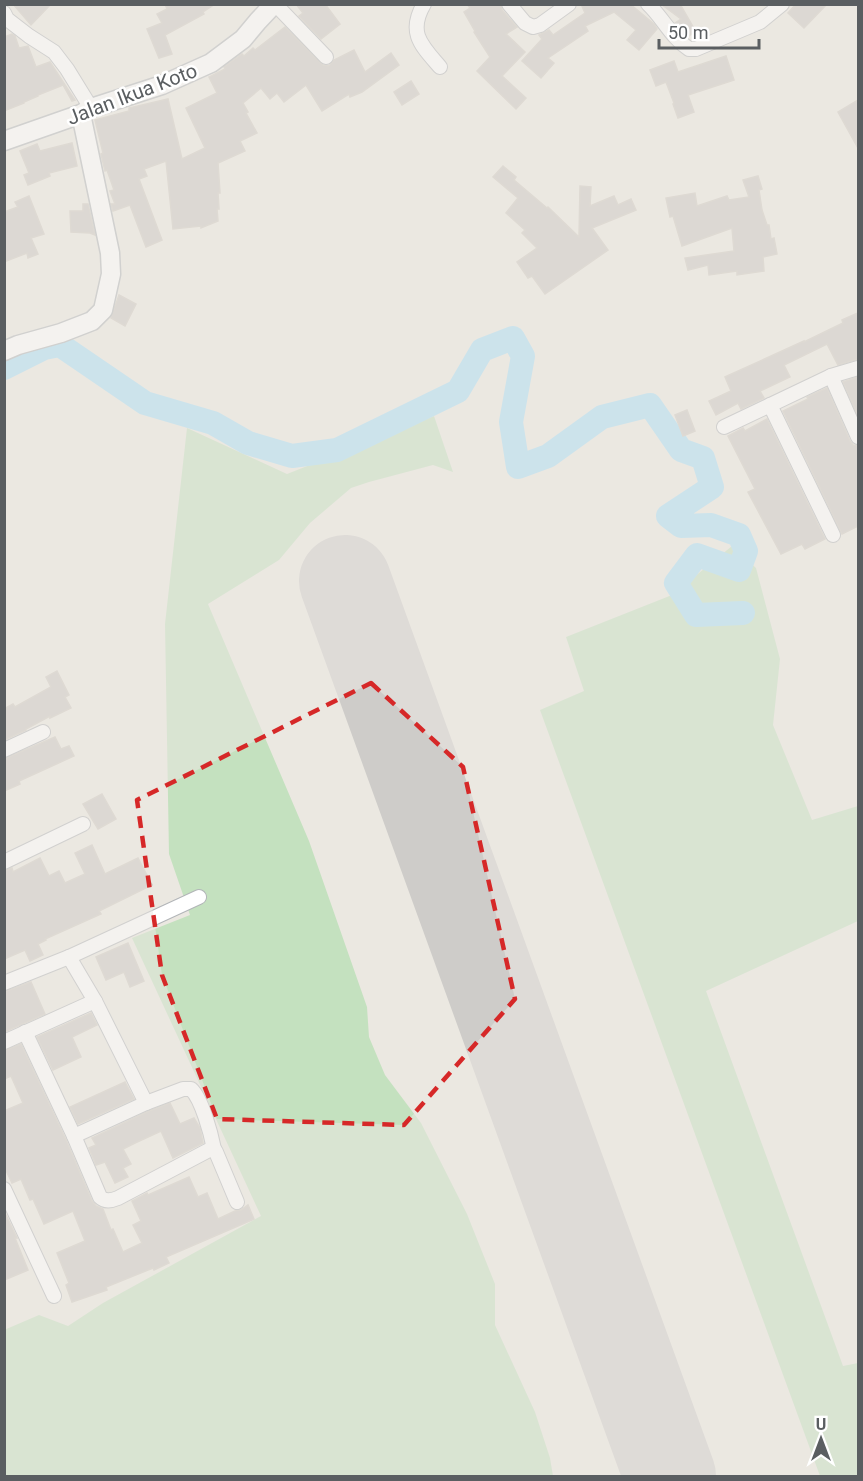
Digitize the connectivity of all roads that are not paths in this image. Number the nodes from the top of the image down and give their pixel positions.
1 (275, 4) edge
2 (424, 4) edge
3 (509, 4) edge
4 (569, 4) edge
5 (648, 4) edge
6 (782, 4) edge
7 (5, 17) edge
8 (326, 57) dead end
9 (440, 68) dead end
10 (86, 111) junction
11 (4, 141) edge
12 (4, 351) edge
13 (858, 368) edge
14 (831, 376) junction
15 (770, 405) junction
16 (724, 427) dead end
17 (858, 437) edge
18 (833, 535) dead end
19 (43, 732) dead end
20 (4, 750) edge
21 (83, 824) dead end
22 (4, 862) edge
23 (199, 897) dead end
24 (69, 957) junction
25 (4, 983) edge
26 (95, 1001) junction
27 (25, 1032) junction
28 (4, 1042) edge
29 (146, 1102) junction
30 (74, 1136) junction
31 (214, 1149) junction
32 (4, 1189) edge
33 (237, 1202) dead end
34 (54, 1296) dead end

1 - 8 street
1 - 10 street, Jalan Ikua Koto
2 - 9 street
3 - 4 street
5 - 6 street
7 - 10 street
10 - 11 street, Jalan Ikua Koto
10 - 12 street
13 - 14 street
14 - 15 street
14 - 17 street
15 - 16 street
15 - 18 street
19 - 20 street
21 - 22 street
23 - 24 street
24 - 25 street
24 - 26 street
26 - 27 street
26 - 29 street
27 - 28 street
27 - 30 street
29 - 30 street
29 - 31 street
30 - 31 street
31 - 33 street
32 - 34 street

